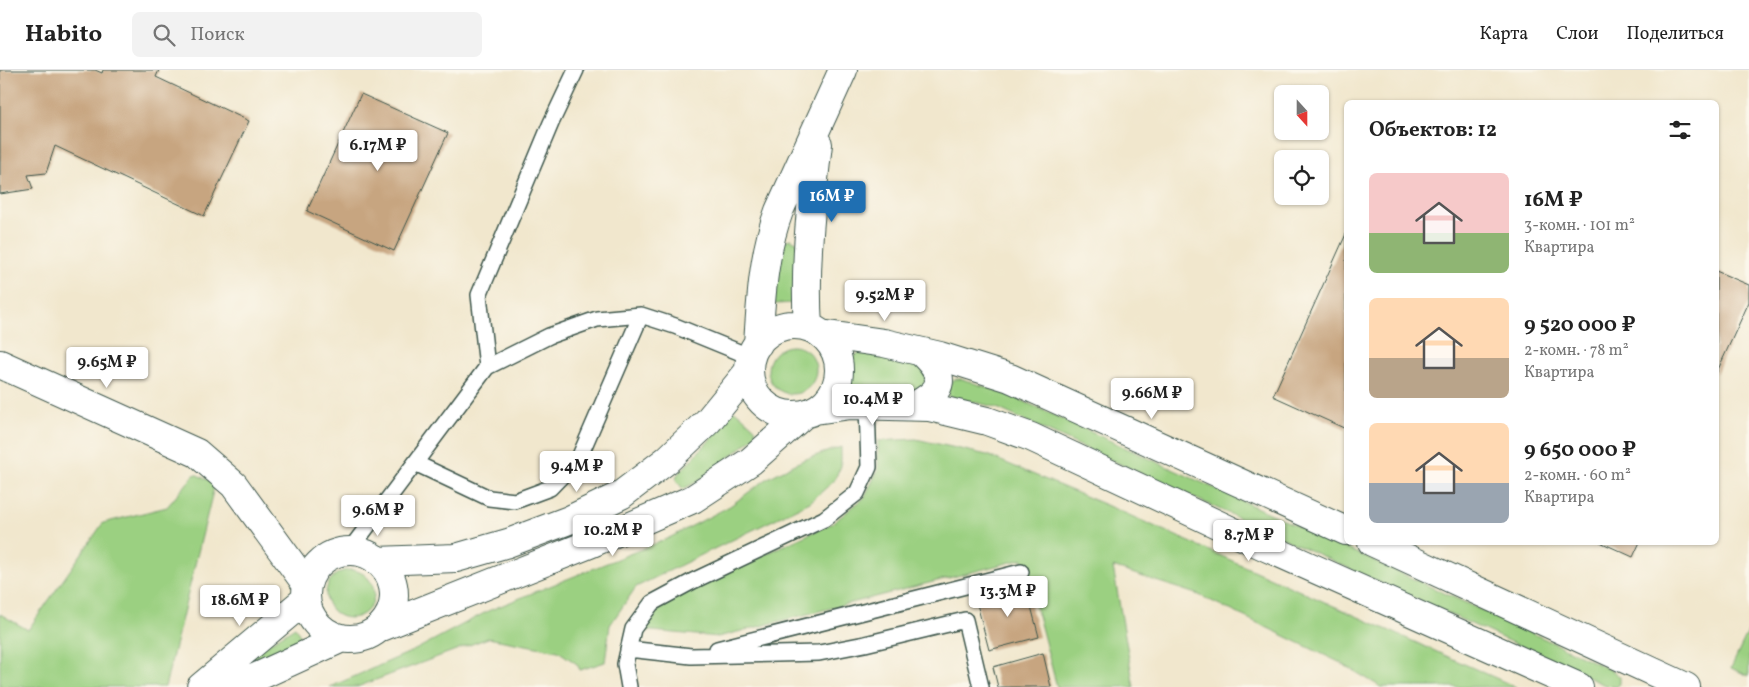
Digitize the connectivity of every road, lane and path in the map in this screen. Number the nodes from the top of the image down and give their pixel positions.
1 (576, 70) edge
2 (843, 70) edge
3 (822, 117) junction
4 (641, 315) junction
5 (814, 330) junction
6 (921, 352) junction
7 (753, 357) junction
8 (0, 364) edge
9 (487, 366) junction
10 (867, 405) junction
11 (914, 406) junction
12 (809, 412) junction
13 (415, 464) junction
14 (1344, 530) edge
15 (1378, 545) edge
16 (349, 551) junction
17 (377, 561) junction
18 (1021, 572) dead end
19 (306, 592) junction
20 (379, 628) junction
21 (342, 638) junction
22 (628, 649) junction
23 (691, 656) junction
24 (201, 687) edge
25 (235, 687) edge
26 (629, 687) edge
27 (981, 687) edge
28 (1579, 687) edge
29 (1686, 687) edge

1 - 9 lane
2 - 3 street
3 - 5 street
3 - 7 street
4 - 7 lane
4 - 9 lane
4 - 13 lane
5 - 6 street
5 - 7 street
5 - 12 street
6 - 11 street
6 - 14 street
7 - 12 street
7 - 17 street
8 - 19 street
9 - 13 lane
10 - 11 street
10 - 12 street
10 - 22 lane
11 - 28 street
12 - 20 street
13 - 16 lane
15 - 29 street
16 - 17 street
16 - 19 street
17 - 20 street
18 - 23 lane
19 - 21 street
19 - 24 street
20 - 21 street
21 - 25 street
22 - 23 lane
22 - 26 lane
23 - 27 lane

